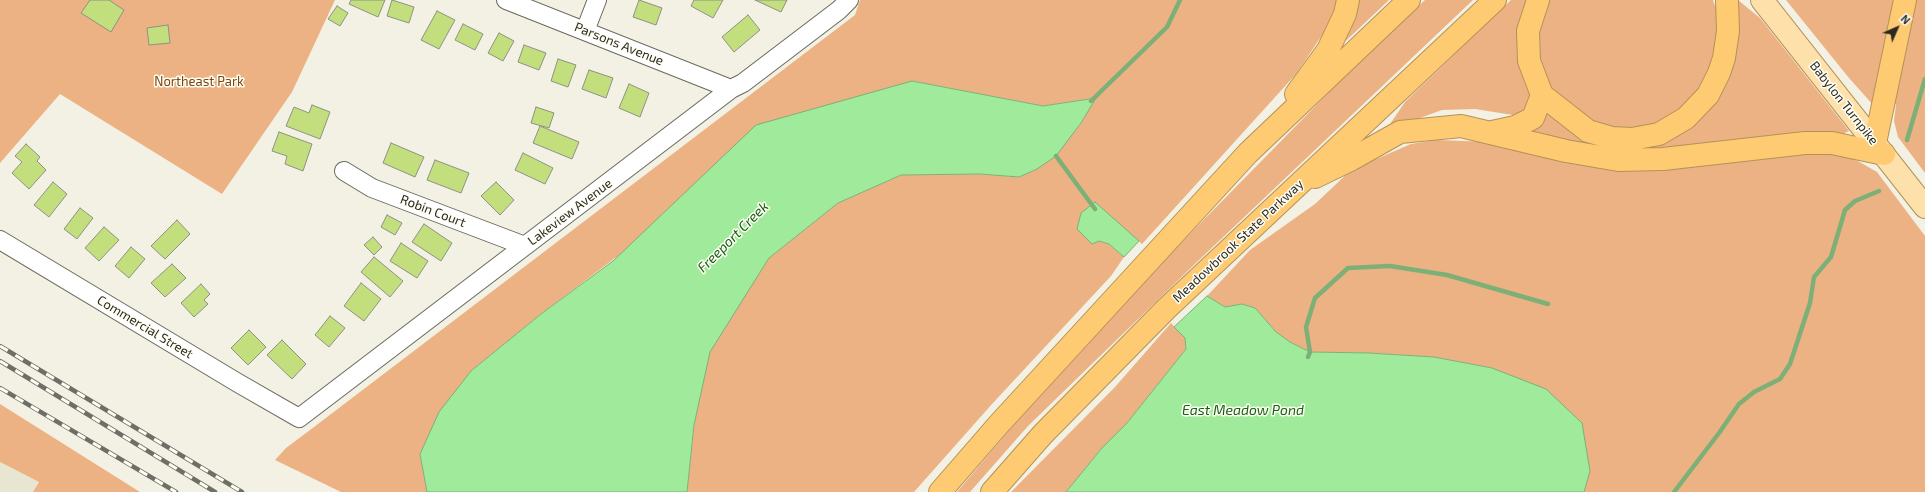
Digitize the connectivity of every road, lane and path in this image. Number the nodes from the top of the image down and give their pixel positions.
1 (506, 0) edge
2 (597, 0) edge
3 (849, 0) edge
4 (1348, 0) edge
5 (1409, 0) edge
6 (1495, 0) edge
7 (1538, 0) edge
8 (1727, 0) edge
9 (1762, 0) edge
10 (1905, 0) edge
11 (585, 31) junction
12 (731, 89) junction
13 (1542, 95) junction
14 (1491, 132) junction
15 (1267, 134) junction
16 (1880, 149) junction
17 (344, 171) dead end
18 (1296, 186) junction
19 (1925, 207) edge
20 (0, 240) edge
21 (525, 246) junction
22 (290, 413) joint
23 (940, 492) edge
24 (992, 492) edge

1 - 11 street, Parsons Avenue
2 - 11 street
3 - 12 street, Lakeview Avenue
4 - 15 highway
5 - 15 highway
6 - 18 highway, Meadowbrook State Parkway
7 - 13 highway
8 - 13 highway
9 - 16 main road, Babylon Turnpike
10 - 16 highway
11 - 12 street, Parsons Avenue
12 - 21 street, Lakeview Avenue
13 - 14 highway
14 - 16 highway
14 - 18 highway
15 - 23 highway
16 - 19 main road, Babylon Turnpike
17 - 21 street, Robin Court
18 - 24 highway, Meadowbrook State Parkway
20 - 22 street, Commercial Street
21 - 22 street, Lakeview Avenue

